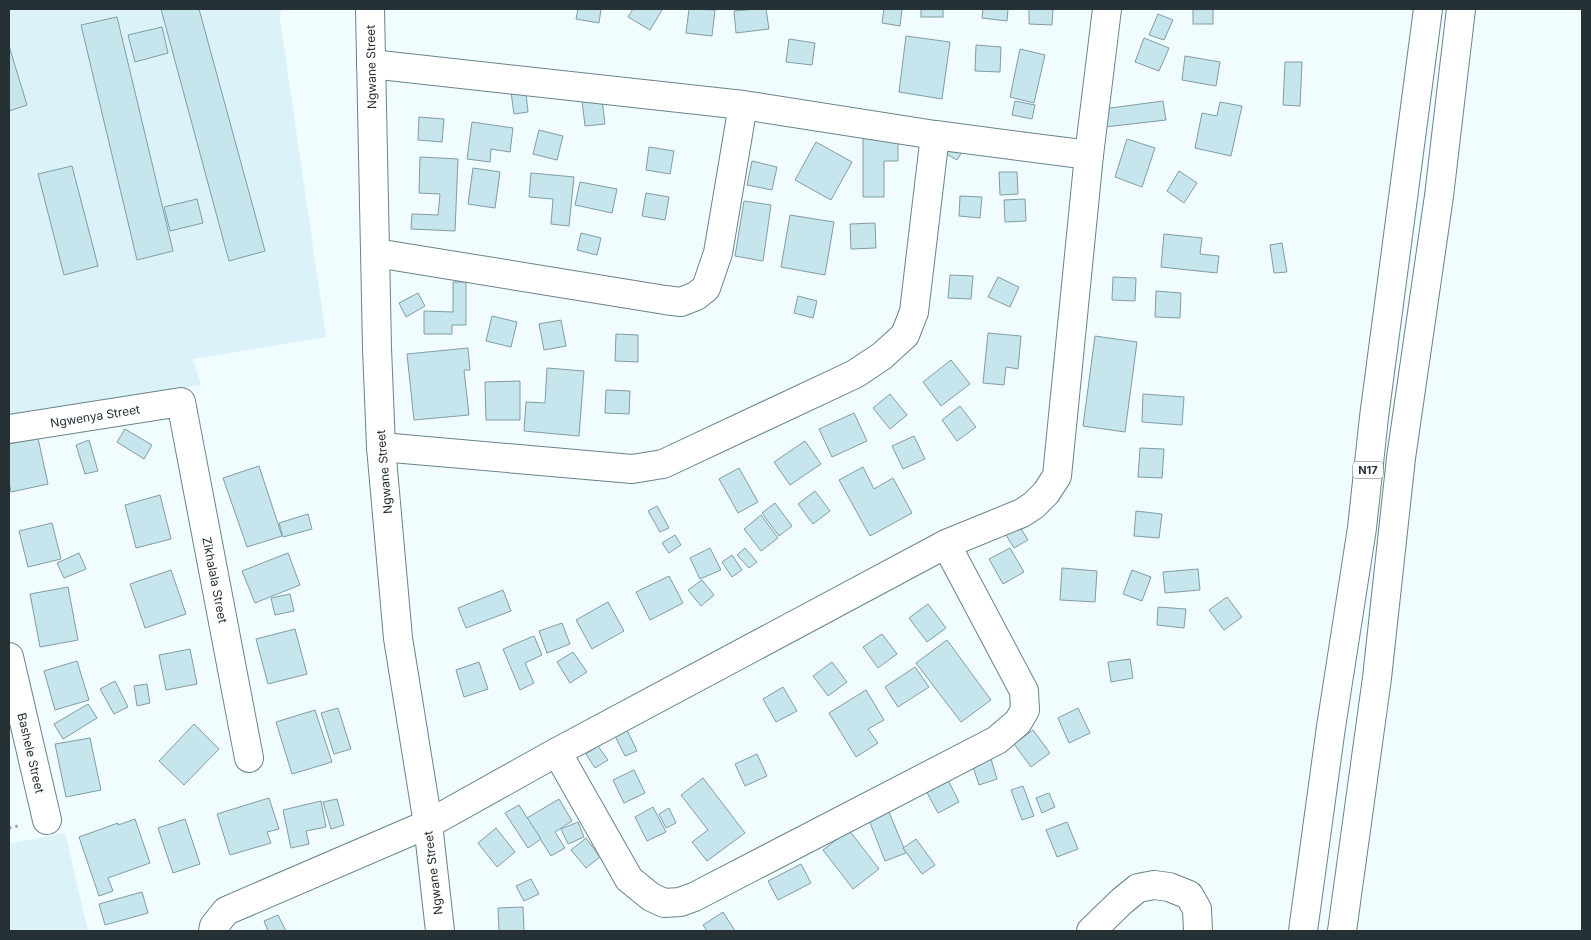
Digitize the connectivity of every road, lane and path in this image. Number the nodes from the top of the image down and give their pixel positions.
1 (370, 9) edge
2 (1107, 9) edge
3 (1428, 9) edge
4 (1461, 9) edge
5 (371, 64) junction
6 (743, 105) junction
7 (935, 135) junction
8 (1089, 156) junction
9 (376, 253) junction
10 (181, 402) joint
11 (9, 429) edge
12 (381, 447) junction
13 (946, 544) junction
14 (9, 657) edge
15 (557, 752) junction
16 (249, 758) dead end
17 (47, 820) dead end
18 (428, 824) junction
19 (213, 931) edge
20 (440, 931) edge
21 (1091, 931) edge
22 (1198, 931) edge
23 (1303, 931) edge
24 (1342, 931) edge

1 - 5 main road, Ngwane Street
2 - 8 main road
3 - 23 main road, N17
4 - 24 main road, N17
5 - 6 main road
5 - 9 main road, Ngwane Street
6 - 7 main road
6 - 9 main road
7 - 8 main road
7 - 12 main road
8 - 13 main road
9 - 12 main road, Ngwane Street
10 - 11 main road, Ngwenya Street
10 - 16 main road, Zikhalala Street
12 - 18 main road, Ngwane Street
13 - 15 main road
13 - 15 main road
14 - 17 main road, Bashele Street
15 - 18 main road
18 - 19 main road
18 - 20 main road, Ngwane Street
21 - 22 main road

